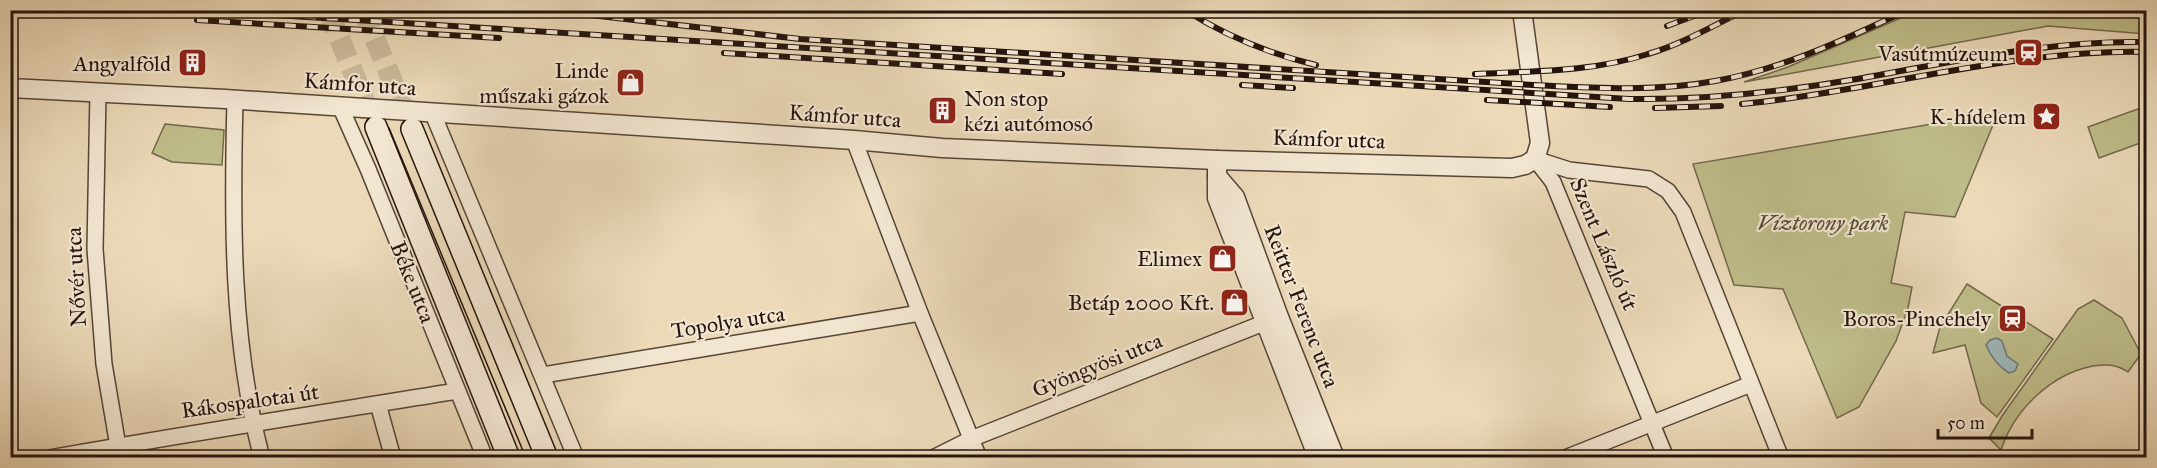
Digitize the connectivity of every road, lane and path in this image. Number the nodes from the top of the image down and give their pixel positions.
1 (1522, 10) edge
2 (10, 88) edge
3 (98, 92) junction
4 (235, 100) junction
5 (340, 106) junction
6 (433, 114) junction
7 (376, 127) tunnel mouth
8 (412, 129) tunnel mouth
9 (854, 140) junction
10 (1535, 159) junction
11 (1217, 168) junction
12 (920, 313) junction
13 (1272, 320) junction
14 (543, 375) junction
15 (1750, 384) junction
16 (457, 391) junction
17 (378, 404) junction
18 (1653, 423) junction
19 (253, 425) junction
20 (971, 439) junction
21 (119, 452) edge
22 (49, 458) edge
23 (262, 458) edge
24 (393, 458) edge
25 (485, 458) edge
26 (509, 458) edge
27 (547, 458) edge
28 (576, 458) edge
29 (933, 458) edge
30 (979, 458) edge
31 (1318, 458) edge
32 (1335, 458) edge
33 (1565, 458) edge
34 (1666, 458) edge
35 (1781, 458) edge

1 - 10 street
2 - 3 street, Kámfor utca
3 - 4 street, Kámfor utca
3 - 21 street, Nővér utca
4 - 5 street, Kámfor utca
4 - 19 street
5 - 6 street, Kámfor utca
5 - 16 street, Béke utca
6 - 9 street, Kámfor utca
6 - 14 street
7 - 26 main road, Béke utca
8 - 27 main road
9 - 11 street, Kámfor utca
9 - 12 street
10 - 11 street, Kámfor utca
10 - 15 street
10 - 18 street, Szent László út
11 - 13 street, Reitter Ferenc utca
12 - 14 street, Topolya utca
12 - 20 street
13 - 20 street, Gyöngyösi utca
13 - 31 street, Reitter Ferenc utca
13 - 32 street, Reitter Ferenc utca
14 - 28 street
15 - 18 street
15 - 35 street
16 - 17 street, Rákospalotai út
16 - 25 street, Béke utca
17 - 19 street, Rákospalotai út
17 - 24 street
18 - 33 street
18 - 34 street, Szent László út
19 - 21 street, Rákospalotai út
19 - 23 street
20 - 29 street, Gyöngyösi utca
20 - 30 street
21 - 22 street, Rákospalotai út

